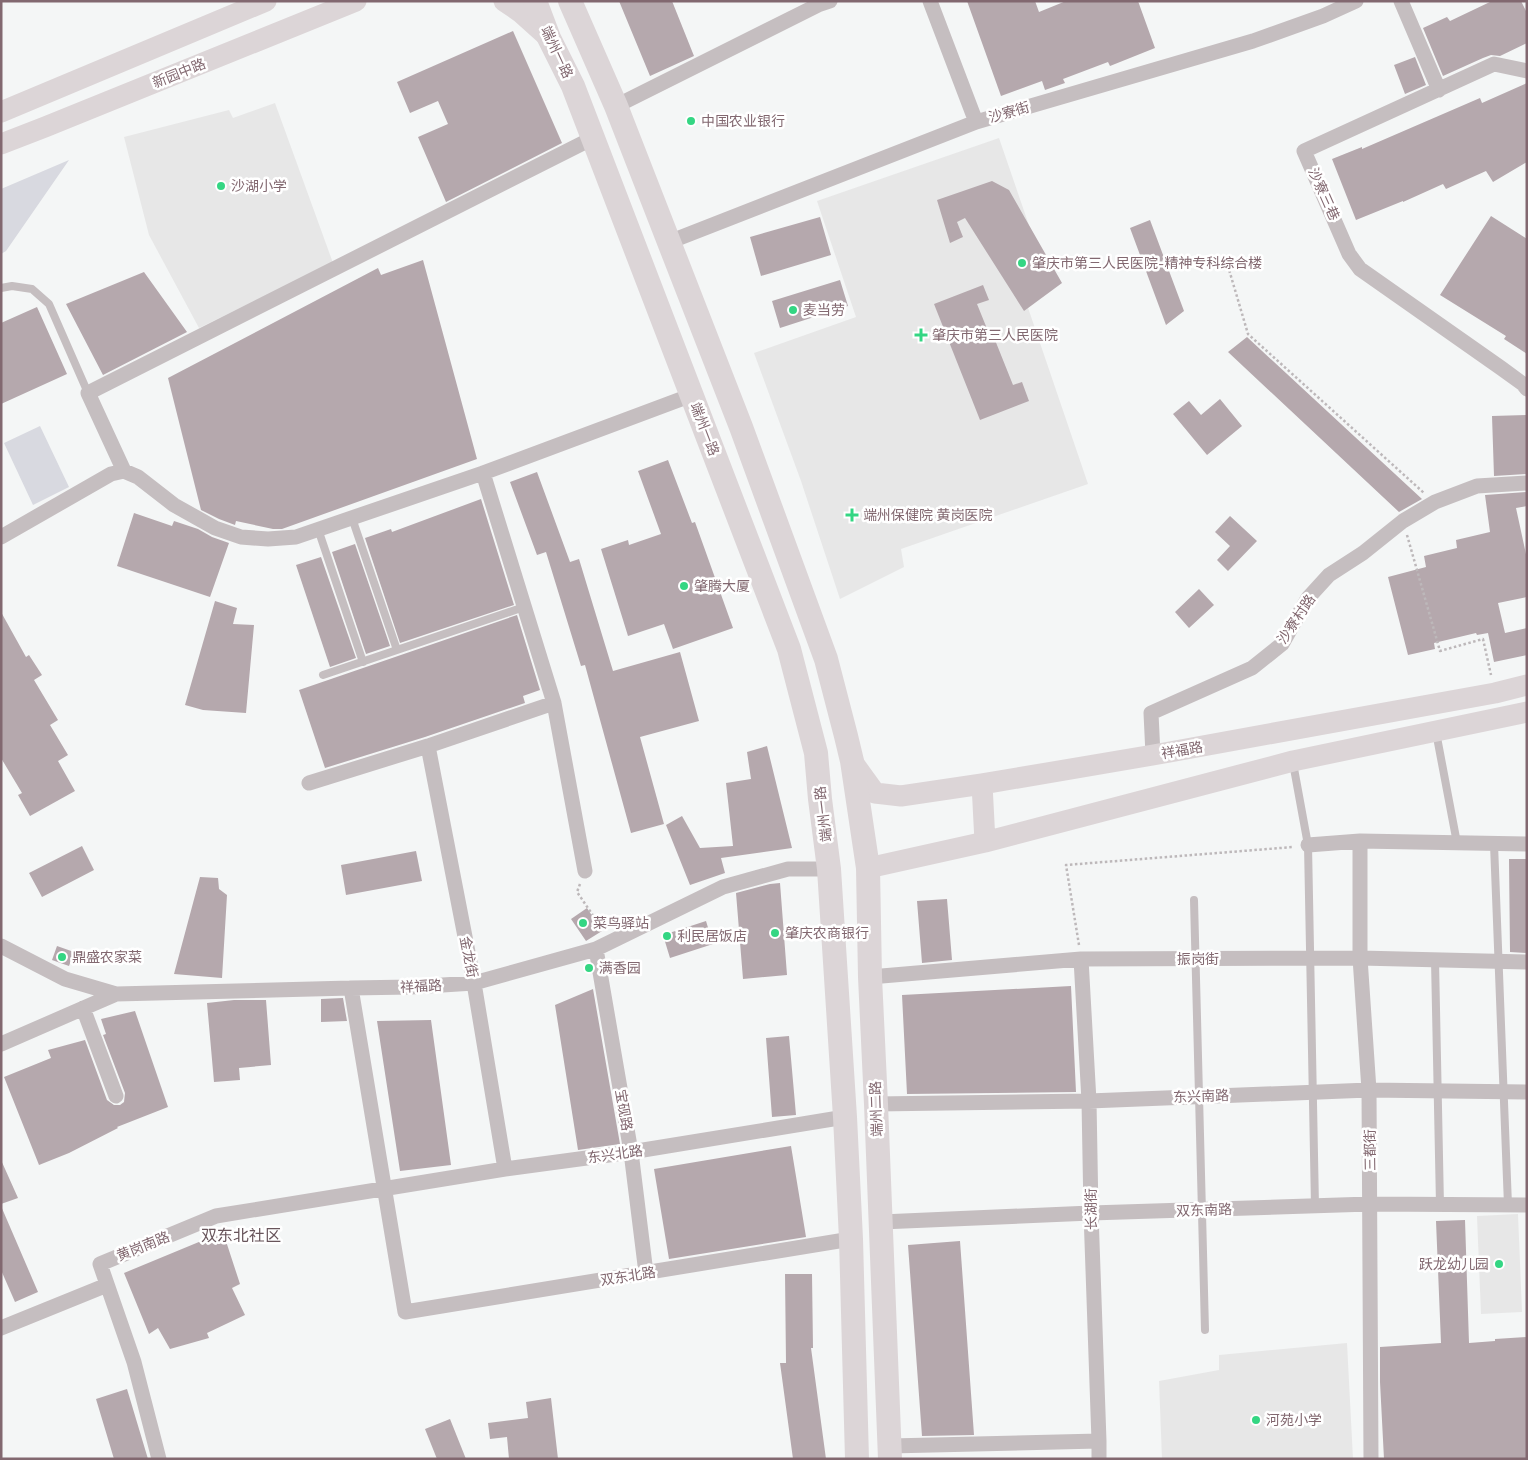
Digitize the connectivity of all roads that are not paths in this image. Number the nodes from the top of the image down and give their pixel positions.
1 (266, 1) edge
2 (504, 1) edge
3 (535, 1) edge
4 (570, 1) edge
5 (830, 1) edge
6 (930, 1) edge
7 (1356, 1) edge
8 (1401, 1) edge
9 (343, 3) edge
10 (550, 38) junction
11 (1527, 71) edge
12 (602, 74) junction
13 (573, 86) junction
14 (1439, 90) junction
15 (616, 106) junction
16 (1, 112) edge
17 (976, 122) junction
18 (593, 138) junction
19 (2, 143) edge
20 (669, 242) junction
21 (1, 288) edge
22 (1527, 389) edge
23 (88, 393) junction
24 (692, 395) junction
25 (124, 471) junction
26 (482, 473) junction
27 (1527, 483) edge
28 (352, 518) junction
29 (318, 529) junction
30 (1, 537) edge
31 (524, 607) junction
32 (397, 650) junction
33 (363, 662) junction
34 (323, 675) dead end
35 (1527, 686) edge
36 (554, 703) junction
37 (1527, 712) edge
38 (1436, 731) junction
39 (428, 746) junction
40 (1153, 755) junction
41 (852, 761) junction
42 (1293, 761) junction
43 (309, 783) dead end
44 (982, 784) junction
45 (1360, 841) junction
46 (985, 842) junction
47 (1458, 843) junction
48 (1494, 844) junction
49 (1527, 844) edge
50 (1308, 845) junction
51 (868, 868) junction
52 (829, 869) junction
53 (585, 871) road end
54 (1194, 900) dead end
55 (1, 946) edge
56 (596, 949) junction
57 (1310, 958) junction
58 (1360, 958) junction
59 (1081, 959) junction
60 (1196, 959) junction
61 (1435, 960) junction
62 (1498, 961) junction
63 (1527, 962) edge
64 (870, 978) junction
65 (474, 983) junction
66 (351, 988) junction
67 (116, 994) junction
68 (83, 1008) junction
69 (1, 1044) edge
70 (1369, 1090) junction
71 (1437, 1091) junction
72 (1504, 1091) junction
73 (1312, 1092) junction
74 (1527, 1092) edge
75 (116, 1096) dead end
76 (1199, 1096) junction
77 (1089, 1101) junction
78 (876, 1104) junction
79 (845, 1117) junction
80 (631, 1152) junction
81 (505, 1169) junction
82 (385, 1190) junction
83 (1370, 1204) junction
84 (1440, 1205) junction
85 (1508, 1205) junction
86 (1315, 1206) junction
87 (1527, 1206) edge
88 (1202, 1210) junction
89 (1091, 1213) junction
90 (881, 1222) junction
91 (852, 1239) junction
92 (646, 1272) junction
93 (107, 1285) junction
94 (1, 1328) edge
95 (1204, 1330) dead end
96 (1099, 1441) junction
97 (890, 1452) edge
98 (159, 1459) edge
99 (857, 1459) edge
100 (1098, 1459) edge
101 (1371, 1459) edge

1 - 16 street
2 - 10 street
3 - 10 main road, 端州一路
4 - 12 main road
5 - 15 street
6 - 17 street
7 - 17 street, 沙寮街
8 - 14 street
9 - 19 street, 新园中路
10 - 13 main road, 端州一路
11 - 14 street, 沙寮三巷
12 - 13 main road
12 - 15 main road
13 - 18 main road, 端州一路
14 - 22 street, 沙寮三巷
15 - 20 main road
17 - 20 street, 沙寮街
18 - 23 street
18 - 24 main road, 端州一路
20 - 41 main road
21 - 23 lane
23 - 25 street
24 - 26 street
24 - 52 main road, 端州一路
25 - 29 street
25 - 30 street
26 - 28 street
26 - 31 street
27 - 40 street, 沙寮村路
28 - 29 street
28 - 32 lane
29 - 33 lane
31 - 32 lane
31 - 36 street
32 - 33 lane
33 - 34 lane
35 - 40 street, 祥福路
36 - 39 street
36 - 53 street
37 - 38 street
38 - 42 street
38 - 47 lane
39 - 43 street
39 - 65 street, 金龙街
40 - 44 street, 祥福路
41 - 44 street, 祥福路
41 - 51 main road, 端州二路
42 - 46 street
42 - 50 lane
44 - 46 street
45 - 47 street
45 - 50 street
45 - 58 street, 三都街
46 - 51 street
47 - 48 street
48 - 49 street
48 - 62 lane
50 - 57 lane
51 - 64 main road, 端州二路
52 - 56 street, 祥福路
52 - 79 main road
54 - 60 lane
55 - 67 street
56 - 65 street, 祥福路
56 - 80 street, 宝砚路
57 - 58 street, 振岗街
57 - 60 street, 振岗街
57 - 73 lane
58 - 61 street, 振岗街
58 - 70 street, 三都街
59 - 60 street, 振岗街
59 - 64 street, 振岗街
59 - 77 street, 长湖街
60 - 76 lane
61 - 62 street, 振岗街
61 - 71 lane
62 - 63 street, 振岗街
62 - 72 lane
64 - 78 main road, 端州二路
65 - 66 street, 祥福路
65 - 81 street, 金龙街
66 - 67 street, 祥福路
66 - 82 street
67 - 68 street, 祥福路
68 - 69 street, 祥福路
68 - 75 street
70 - 71 street, 东兴南路
70 - 73 street, 东兴南路
70 - 83 street, 三都街
71 - 72 street, 东兴南路
71 - 84 lane
72 - 74 street, 东兴南路
72 - 85 lane
73 - 76 street, 东兴南路
73 - 86 lane
76 - 77 street, 东兴南路
76 - 88 lane
77 - 78 street, 东兴南路
77 - 89 street, 长湖街
78 - 90 main road, 端州二路
79 - 80 street, 东兴北路
79 - 91 main road
80 - 81 street, 东兴北路
80 - 92 street, 宝砚路
81 - 82 street, 东兴北路
82 - 92 street, 双东北路
82 - 93 street, 黄岗南路
83 - 84 street, 双东南路
83 - 86 street, 双东南路
83 - 101 street, 三都街
84 - 85 street, 双东南路
85 - 87 street, 双东南路
86 - 88 street, 双东南路
88 - 89 street, 双东南路
88 - 95 lane
89 - 90 street, 双东南路
89 - 96 street, 长湖街
90 - 97 main road, 端州二路
91 - 92 street, 双东北路
91 - 99 main road
93 - 94 street
93 - 98 street, 黄岗南路
96 - 97 street
96 - 100 street, 长湖街

